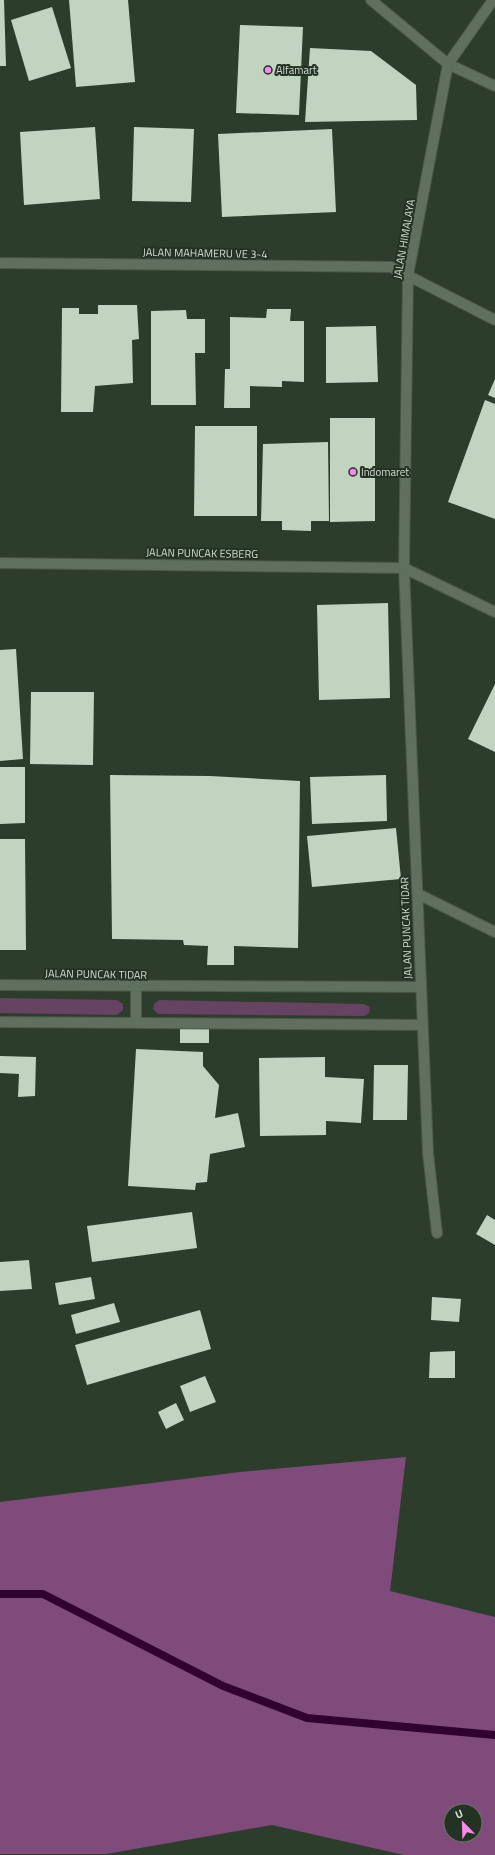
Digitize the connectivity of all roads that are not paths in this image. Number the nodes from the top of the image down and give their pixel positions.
1 (371, 0) edge
2 (493, 0) edge
3 (448, 64) junction
4 (495, 86) edge
5 (0, 263) edge
6 (408, 275) junction
7 (495, 320) edge
8 (0, 562) edge
9 (404, 568) junction
10 (495, 612) edge
11 (418, 894) junction
12 (495, 932) edge
13 (0, 985) edge
14 (136, 987) junction
15 (420, 987) junction
16 (0, 1022) edge
17 (136, 1023) junction
18 (422, 1025) junction
19 (437, 1233) dead end

1 - 3 street
2 - 3 street
3 - 4 street
3 - 6 street, JALAN HIMALAYA
5 - 6 street, JALAN MAHAMERU VE 3-4
6 - 7 street, JALAN MAHAMERU VE 3-4
6 - 9 street, JALAN HIMALAYA
8 - 9 street, JALAN PUNCAK ESBERG
9 - 10 street
9 - 11 street, JALAN PUNCAK TIDAR
11 - 12 street
11 - 15 street, JALAN PUNCAK TIDAR
13 - 14 street, JALAN PUNCAK TIDAR
14 - 15 street, JALAN PUNCAK TIDAR
14 - 17 street
15 - 18 street
16 - 17 street
17 - 18 street
18 - 19 street

